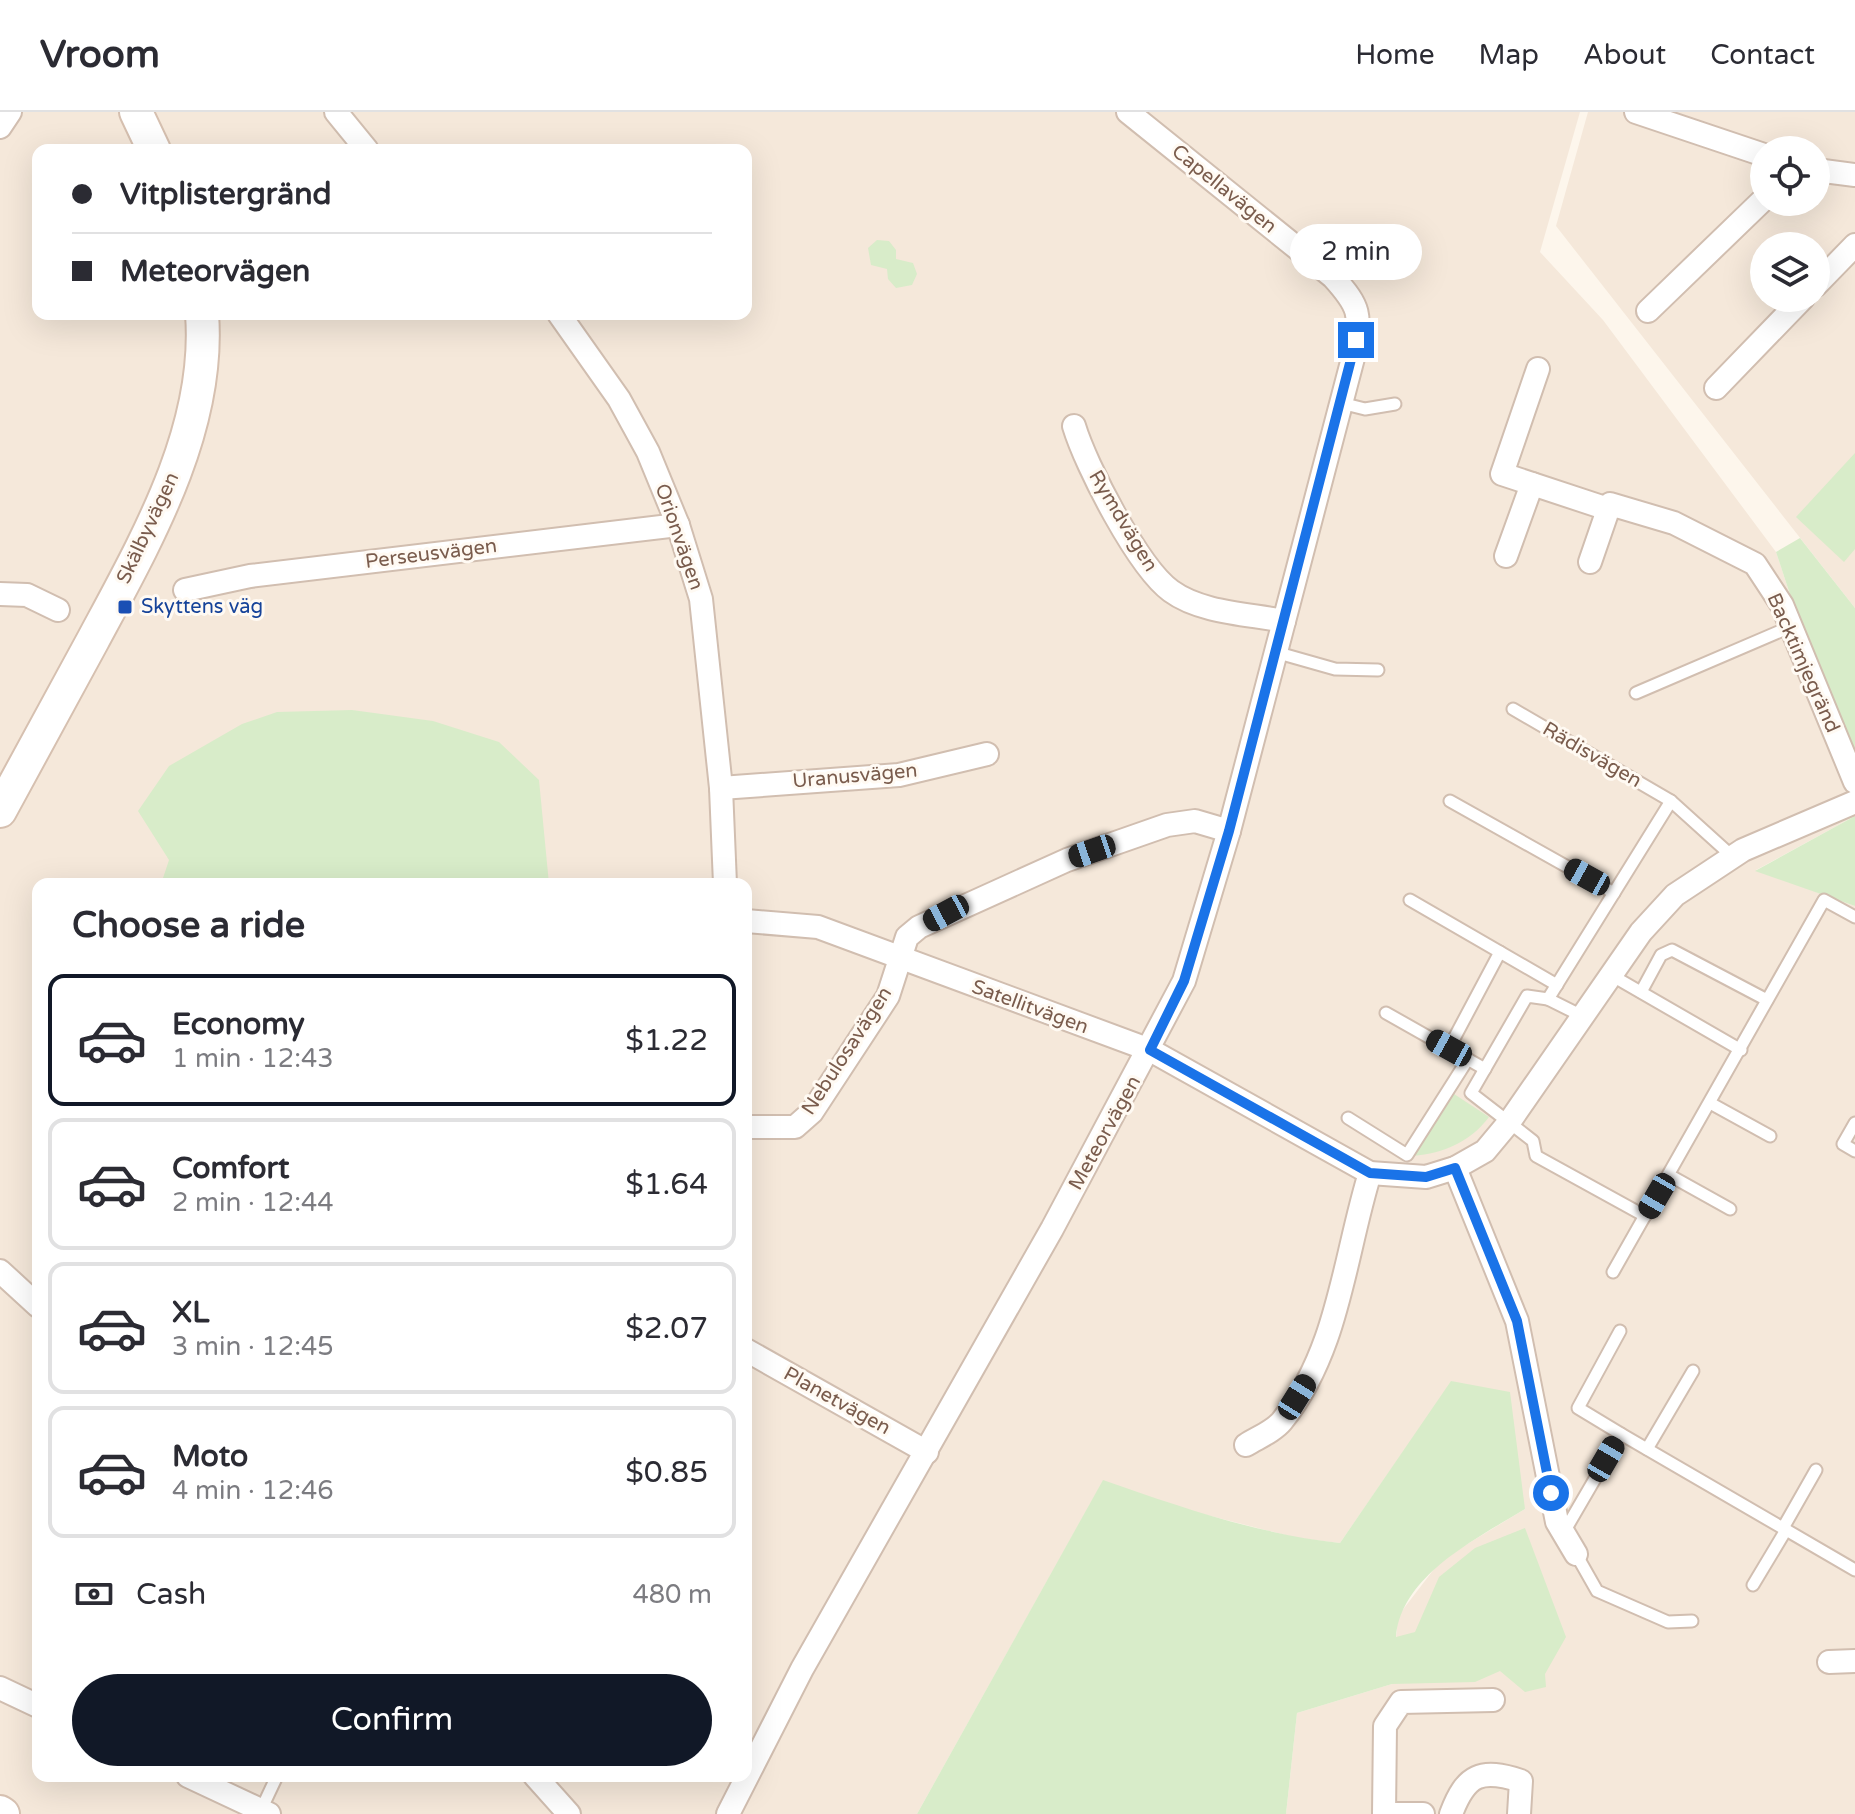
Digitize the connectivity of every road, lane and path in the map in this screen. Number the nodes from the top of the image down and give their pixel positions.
1 (10, 112) edge
2 (136, 112) edge
3 (336, 112) edge
4 (1128, 112) edge
5 (1636, 112) edge
6 (0, 127) edge
7 (151, 144) edge
8 (362, 144) edge
9 (1750, 150) edge
10 (1830, 172) edge
11 (1855, 175) edge
12 (1750, 213) edge
13 (1855, 245) edge
14 (1830, 271) edge
15 (1355, 301) joint
16 (1648, 311) dead end
17 (1789, 312) edge
18 (202, 320) edge
19 (563, 320) edge
20 (1538, 369) dead end
21 (1716, 388) dead end
22 (1341, 403) junction
23 (1395, 404) dead end
24 (1074, 426) dead end
25 (1532, 484) junction
26 (1608, 509) junction
27 (678, 525) junction
28 (1506, 556) dead end
29 (1590, 562) dead end
30 (185, 590) dead end
31 (0, 594) edge
32 (58, 610) dead end
33 (1284, 621) junction
34 (1790, 627) junction
35 (1275, 652) junction
36 (1378, 670) dead end
37 (1636, 693) dead end
38 (1513, 709) dead end
39 (987, 754) dead end
40 (1855, 782) edge
41 (721, 788) junction
42 (1450, 801) dead end
43 (1671, 801) junction
44 (1855, 802) edge
45 (0, 811) edge
46 (1229, 831) junction
47 (1733, 857) junction
48 (725, 878) edge
49 (1614, 893) junction
50 (1410, 900) dead end
51 (1855, 917) edge
52 (752, 922) edge
53 (1500, 952) junction
54 (900, 959) junction
55 (1611, 975) junction
56 (1557, 985) junction
57 (1641, 992) junction
58 (1548, 999) junction
59 (1767, 1000) junction
60 (1386, 1013) dead end
61 (1582, 1016) junction
62 (1449, 1048) junction
63 (1150, 1050) junction
64 (1741, 1050) junction
65 (1468, 1059) junction
66 (1485, 1069) junction
67 (1710, 1103) junction
68 (1348, 1118) dead end
69 (1510, 1121) junction
70 (1855, 1123) edge
71 (752, 1127) edge
72 (1770, 1136) dead end
73 (1855, 1151) edge
74 (1455, 1168) junction
75 (1370, 1173) junction
76 (1669, 1175) junction
77 (1730, 1209) dead end
78 (1645, 1216) junction
79 (0, 1271) edge
80 (1613, 1272) dead end
81 (32, 1300) edge
82 (1620, 1331) dead end
83 (752, 1353) edge
84 (1693, 1371) dead end
85 (1621, 1434) junction
86 (1246, 1445) dead end
87 (1647, 1449) junction
88 (927, 1452) junction
89 (1816, 1470) dead end
90 (1784, 1529) junction
91 (1563, 1533) junction
92 (1576, 1554) joint
93 (1854, 1567) edge
94 (1753, 1585) dead end
95 (1692, 1621) dead end
96 (1855, 1661) edge
97 (1829, 1662) dead end
98 (0, 1688) edge
99 (1493, 1700) dead end
100 (32, 1703) edge
101 (752, 1767) edge
102 (200, 1782) edge
103 (275, 1782) edge
104 (540, 1782) edge
105 (744, 1782) edge
106 (263, 1813) edge
107 (569, 1814) edge
108 (728, 1814) edge
109 (1384, 1814) edge
110 (1423, 1814) edge
111 (1451, 1814) edge
112 (1519, 1814) edge

1 - 6 street
2 - 7 street
3 - 8 street
4 - 15 street, Capellavägen
5 - 9 street
10 - 11 street
12 - 16 street
13 - 14 street
15 - 22 street, Meteorvägen
17 - 21 street
18 - 45 street, Skälbyvägen
19 - 27 street, Orionvägen
20 - 25 street, Backtimjegränd
22 - 23 lane
22 - 33 street, Meteorvägen
24 - 33 street, Rymdvägen
25 - 26 street, Backtimjegränd
25 - 28 street
26 - 29 street
26 - 34 street, Backtimjegränd
27 - 30 street, Perseusvägen
27 - 41 street, Orionvägen
31 - 32 street
33 - 35 street, Meteorvägen
34 - 37 lane
34 - 40 street, Backtimjegränd
35 - 36 lane
35 - 46 street, Meteorvägen
38 - 43 lane, Rädisvägen
39 - 41 street, Uranusvägen
41 - 48 street, Orionvägen
42 - 49 lane
43 - 47 lane, Rädisvägen
43 - 49 lane
44 - 47 street
46 - 54 street, Nebulosavägen
46 - 63 street, Meteorvägen
47 - 55 street
49 - 56 lane
50 - 53 lane
51 - 59 lane
52 - 54 street, Satellitvägen
53 - 56 lane
53 - 62 lane
54 - 63 street, Satellitvägen
54 - 71 street, Nebulosavägen
55 - 57 lane
55 - 61 street
56 - 58 lane
57 - 59 lane
57 - 64 lane
58 - 61 lane
58 - 66 lane
59 - 64 lane
60 - 62 lane
61 - 69 street
62 - 65 lane
63 - 75 street, Satellitvägen
63 - 88 street, Meteorvägen
64 - 67 lane
65 - 66 lane
65 - 68 lane
66 - 69 lane
67 - 72 lane
67 - 76 lane
69 - 74 street
69 - 78 lane
70 - 73 lane
74 - 75 street
74 - 91 street
75 - 86 street
76 - 77 lane
76 - 78 lane
78 - 80 lane
79 - 81 street
82 - 85 lane
83 - 88 street, Planetvägen
84 - 87 lane
85 - 87 lane
85 - 91 lane
87 - 90 lane
88 - 101 street, Meteorvägen
89 - 90 lane
90 - 93 lane
90 - 94 lane
91 - 92 street
92 - 95 lane
96 - 97 street
98 - 100 street
99 - 109 street
102 - 106 street
103 - 106 lane
104 - 107 street
105 - 108 street, Meteorvägen
109 - 110 street
111 - 112 street

